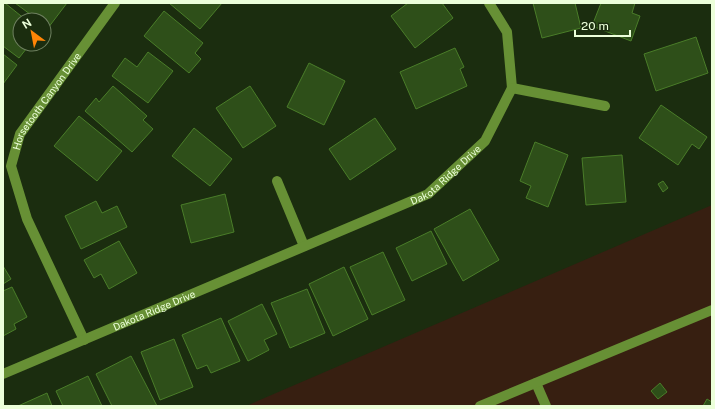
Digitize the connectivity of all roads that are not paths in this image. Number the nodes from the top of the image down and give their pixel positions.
1 (115, 3) edge
2 (489, 3) edge
3 (512, 88) junction
4 (605, 106) dead end
5 (277, 181) dead end
6 (304, 246) junction
7 (712, 310) edge
8 (84, 340) junction
9 (3, 374) edge
10 (536, 383) junction
11 (480, 406) edge
12 (546, 406) edge

1 - 8 street, Horsetooth Canyon Drive
2 - 3 street
3 - 4 street
3 - 6 street, Dakota Ridge Drive
5 - 6 street
6 - 8 street, Dakota Ridge Drive
7 - 10 street
8 - 9 street, Dakota Ridge Drive
10 - 11 street
10 - 12 street

